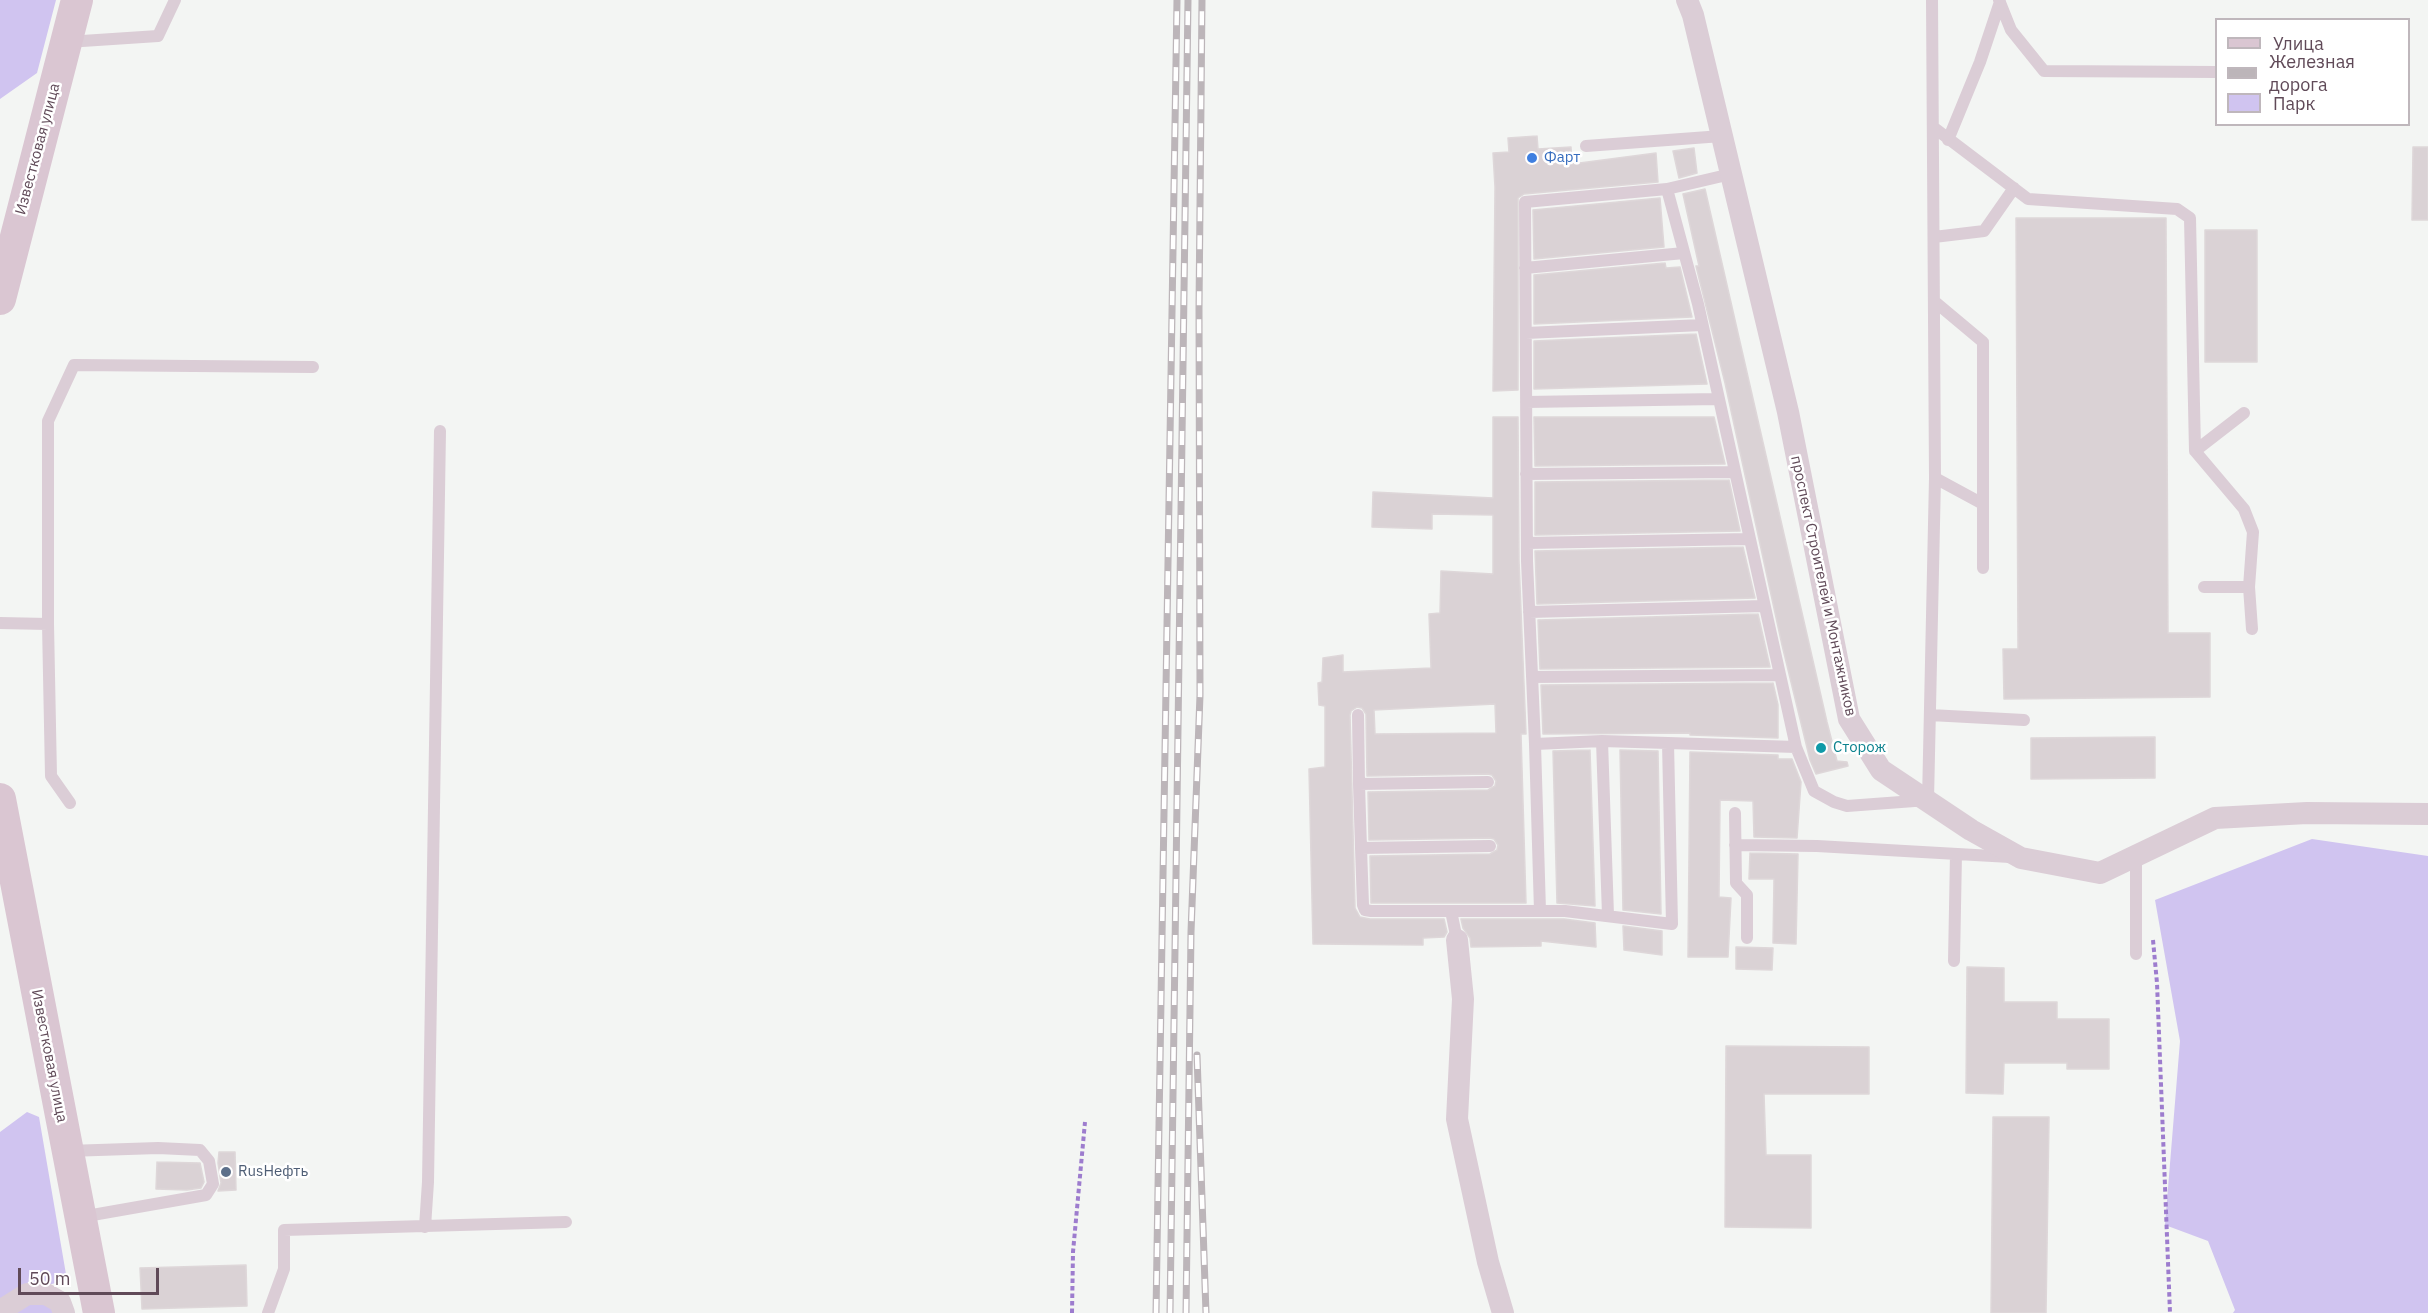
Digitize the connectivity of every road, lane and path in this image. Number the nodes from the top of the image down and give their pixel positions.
1 (77, 0) edge
2 (175, 0) edge
3 (1687, 0) edge
4 (1932, 0) edge
5 (2000, 1) edge
6 (66, 42) junction
7 (2215, 72) edge
8 (1933, 126) junction
9 (1722, 136) junction
10 (1948, 140) junction
11 (1586, 146) dead end
12 (1731, 174) junction
13 (2014, 188) junction
14 (1667, 189) junction
15 (1934, 237) junction
16 (1684, 253) junction
17 (1526, 268) junction
18 (0, 299) edge
19 (1934, 302) junction
20 (1702, 325) junction
21 (1526, 333) junction
22 (313, 367) dead end
23 (1718, 399) junction
24 (1526, 402) junction
25 (2244, 413) dead end
26 (440, 431) dead end
27 (2195, 451) junction
28 (1734, 472) junction
29 (1526, 474) junction
30 (1935, 478) junction
31 (1983, 504) junction
32 (1749, 539) junction
33 (1527, 543) junction
34 (1983, 568) dead end
35 (2249, 586) junction
36 (2204, 587) dead end
37 (1764, 606) junction
38 (1529, 612) junction
39 (0, 623) edge
40 (48, 624) junction
41 (2252, 629) dead end
42 (1780, 675) junction
43 (1532, 677) junction
44 (1358, 715) dead end
45 (1930, 716) junction
46 (2024, 720) dead end
47 (1602, 741) junction
48 (1668, 743) junction
49 (1536, 744) junction
50 (1796, 747) junction
51 (1488, 782) dead end
52 (1359, 784) junction
53 (0, 799) edge
54 (1928, 800) junction
55 (70, 803) dead end
56 (1735, 813) dead end
57 (2428, 814) edge
58 (1735, 845) junction
59 (1490, 846) dead end
60 (1361, 848) junction
61 (1956, 854) junction
62 (2136, 856) junction
63 (2021, 858) junction
64 (1450, 911) junction
65 (1539, 911) junction
66 (1608, 915) junction
67 (2152, 928) dead end
68 (1747, 938) dead end
69 (1457, 940) joint
70 (2136, 954) dead end
71 (1954, 961) dead end
72 (1084, 1122) dead end
73 (67, 1152) junction
74 (80, 1217) junction
75 (566, 1222) dead end
76 (425, 1227) junction
77 (0, 1311) edge
78 (64, 1313) edge
79 (99, 1313) edge
80 (268, 1313) edge
81 (1072, 1313) edge
82 (1503, 1313) edge
83 (2170, 1313) edge

1 - 6 main road, Известковая улица
2 - 6 lane
3 - 9 street, проспект Строителей и Монтажников
4 - 8 lane
5 - 7 lane
5 - 10 lane
6 - 18 main road, Известковая улица
8 - 10 lane
8 - 15 lane
9 - 11 lane
9 - 12 street, проспект Строителей и Монтажников
10 - 13 lane
12 - 14 lane
12 - 54 street, проспект Строителей и Монтажников
13 - 15 lane
13 - 27 lane
14 - 16 lane
14 - 17 lane
15 - 19 lane
16 - 17 lane
16 - 20 lane
17 - 21 lane
19 - 30 lane
19 - 31 lane
20 - 21 lane
20 - 23 lane
21 - 24 lane
22 - 40 lane
23 - 24 lane
23 - 28 lane
24 - 29 lane
25 - 27 lane
26 - 76 lane
27 - 35 lane
28 - 29 lane
28 - 32 lane
29 - 33 lane
30 - 31 lane
30 - 45 lane
31 - 34 lane
32 - 33 lane
32 - 37 lane
33 - 38 lane
35 - 36 lane
35 - 41 lane
37 - 38 lane
37 - 42 lane
38 - 43 lane
39 - 40 lane
40 - 55 lane
42 - 43 lane
42 - 50 lane
43 - 49 lane
44 - 52 lane
45 - 46 lane
45 - 54 lane
47 - 48 lane
47 - 49 lane
47 - 66 lane
48 - 50 lane
48 - 66 lane
49 - 65 lane
50 - 54 lane
51 - 52 lane
52 - 60 lane
53 - 73 main road, Известковая улица
54 - 63 street, проспект Строителей и Монтажников
56 - 58 lane
57 - 62 street, проспект Строителей и Монтажников
58 - 61 lane
58 - 68 lane
59 - 60 lane
60 - 64 lane
61 - 63 lane
61 - 71 lane
62 - 63 street, проспект Строителей и Монтажников
62 - 70 lane
64 - 65 lane
64 - 69 lane
65 - 66 lane
67 - 83 path
69 - 82 street
72 - 81 path
73 - 74 main road, Известковая улица
73 - 74 lane
74 - 79 main road, Известковая улица
75 - 76 lane
76 - 80 lane
77 - 78 street

